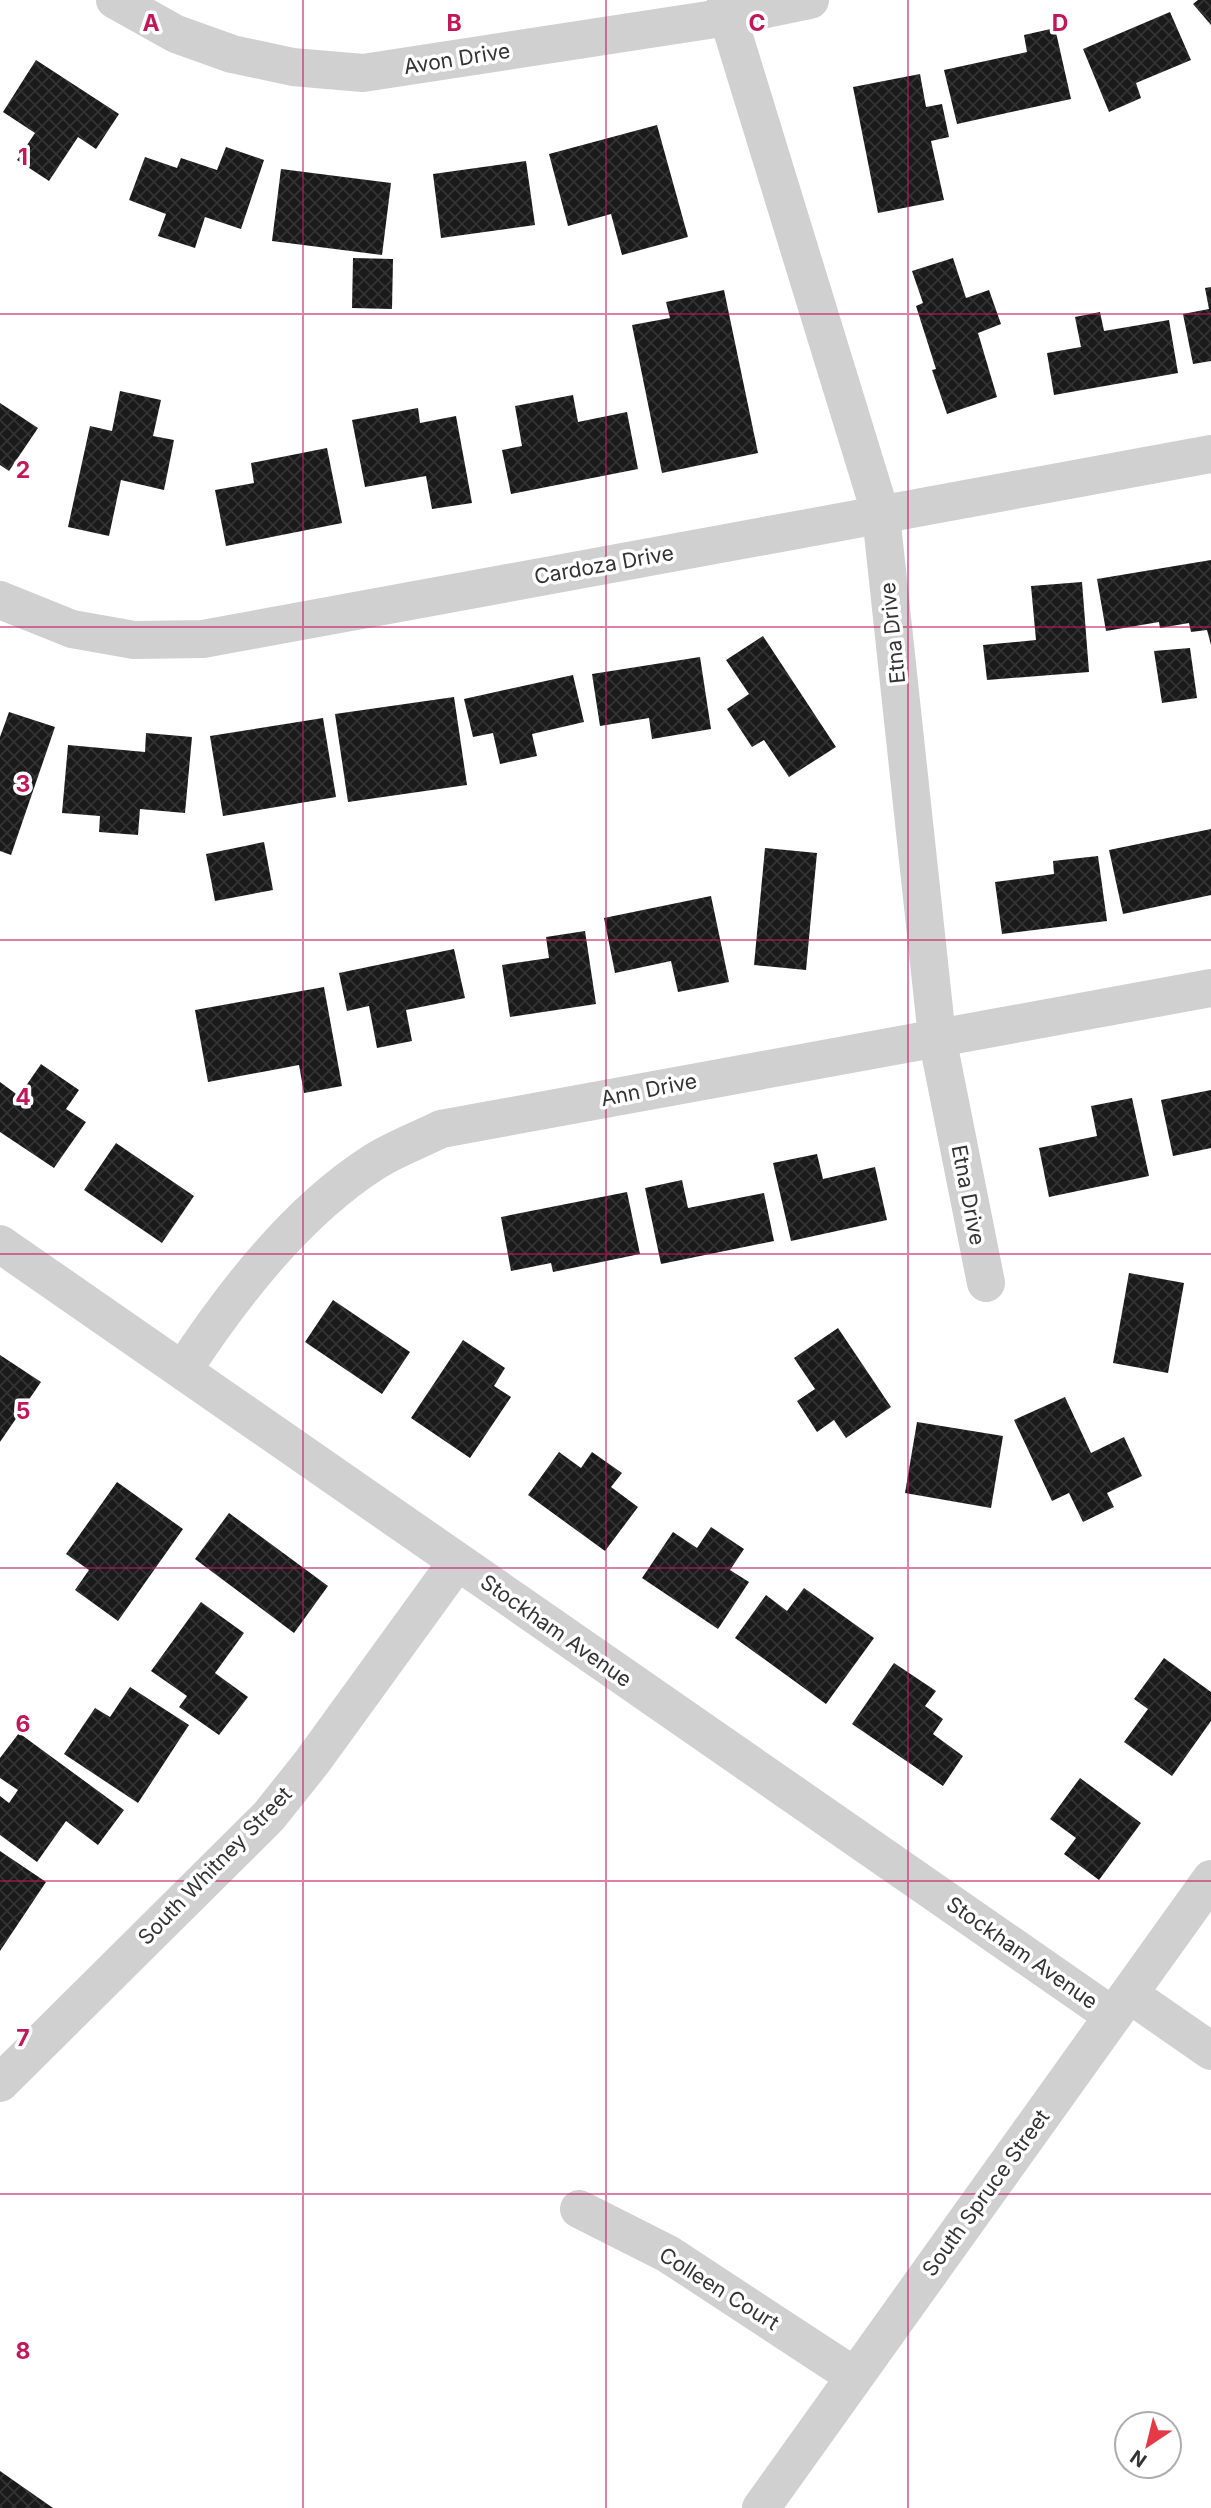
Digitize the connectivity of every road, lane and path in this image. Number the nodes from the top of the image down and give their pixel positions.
1 (115, 0) edge
2 (810, 0) edge
3 (727, 8) edge
4 (1211, 454) edge
5 (881, 514) junction
6 (0, 600) edge
7 (1211, 988) edge
8 (937, 1037) junction
9 (0, 1244) edge
10 (986, 1283) dead end
11 (183, 1370) junction
12 (457, 1562) junction
13 (1211, 1879) edge
14 (1121, 2005) junction
15 (1211, 2051) edge
16 (0, 2083) edge
17 (579, 2209) dead end
18 (854, 2375) junction
19 (761, 2508) edge

1 - 3 street, Avon Drive
2 - 3 street, Avon Drive
3 - 5 street, Etna Drive
4 - 5 street, Cardoza Drive
5 - 6 street, Cardoza Drive
5 - 8 street, Etna Drive
7 - 8 street, Ann Drive
8 - 10 street, Etna Drive
8 - 11 street, Ann Drive
9 - 11 street, Stockham Avenue
11 - 12 street, Stockham Avenue
12 - 14 street, Stockham Avenue
12 - 16 street, South Whitney Street
13 - 14 street, South Spruce Street
14 - 15 street, Stockham Avenue
14 - 18 street, South Spruce Street
17 - 18 street, Colleen Court
18 - 19 street, South Spruce Street

